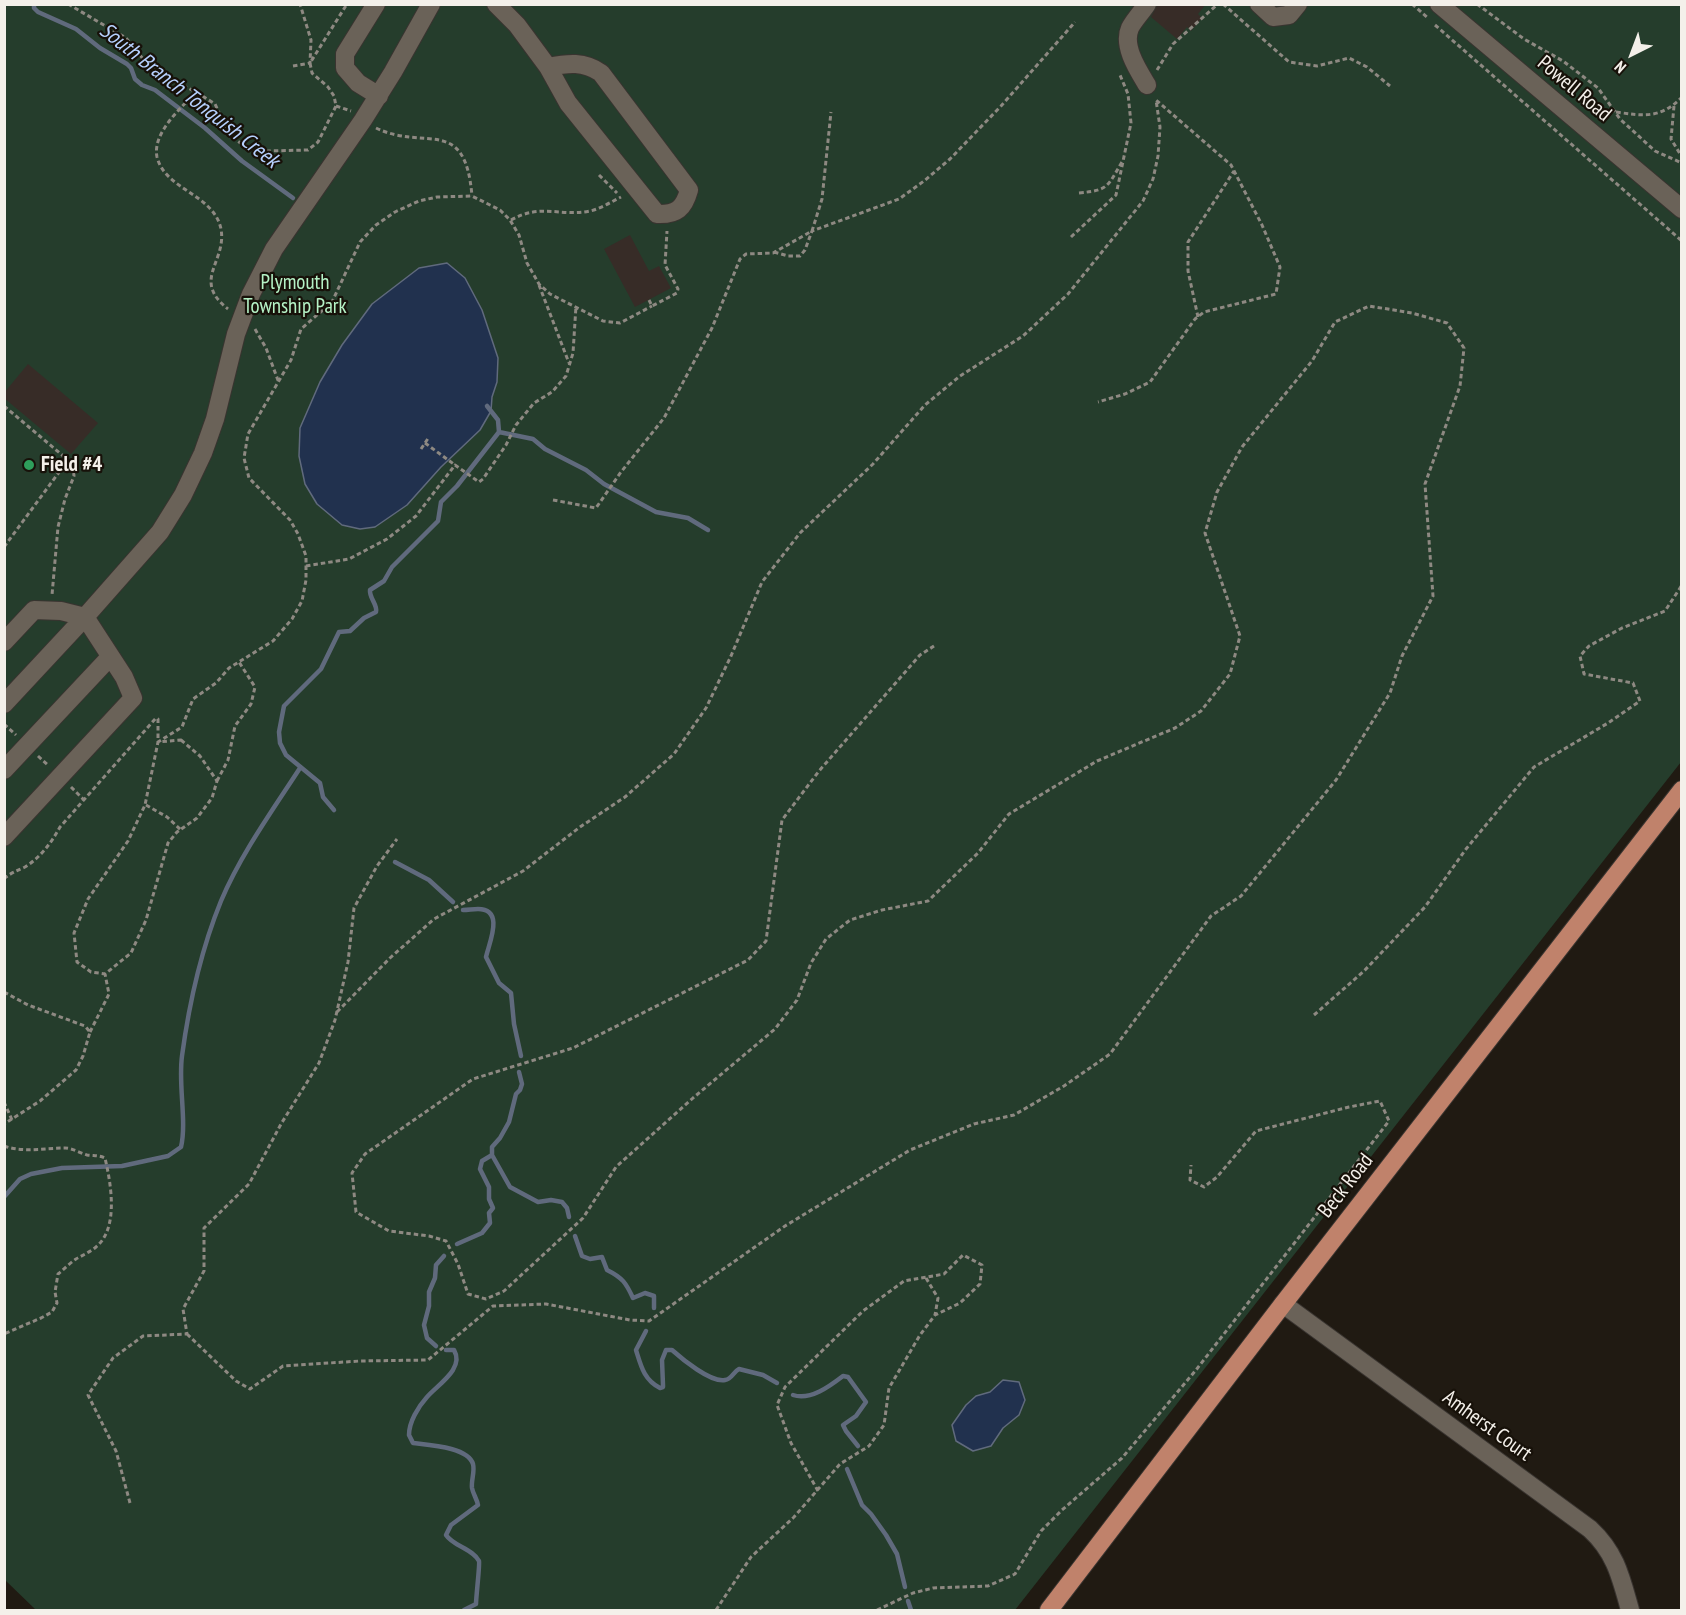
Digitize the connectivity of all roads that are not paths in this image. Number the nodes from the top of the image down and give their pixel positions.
1 (376, 4) edge
2 (431, 4) edge
3 (496, 4) edge
4 (1147, 4) edge
5 (1259, 4) edge
6 (1298, 4) edge
7 (1439, 4) edge
8 (548, 67) junction
9 (1152, 92) road end
10 (379, 96) junction
11 (1682, 208) edge
12 (85, 617) junction
13 (4, 642) edge
14 (110, 657) junction
15 (4, 704) edge
16 (4, 770) edge
17 (1682, 790) edge
18 (4, 837) edge
19 (1283, 1304) junction
20 (1049, 1611) edge
21 (1630, 1611) edge

1 - 10 street
2 - 10 street
3 - 8 street
4 - 9 street
5 - 6 street
7 - 11 street, Powell Road
8 - 8 street
10 - 12 street
12 - 13 street
12 - 14 street
12 - 15 street
14 - 16 street
14 - 18 street
17 - 19 main road, Beck Road
19 - 20 main road, Beck Road
19 - 21 street, Amherst Court

